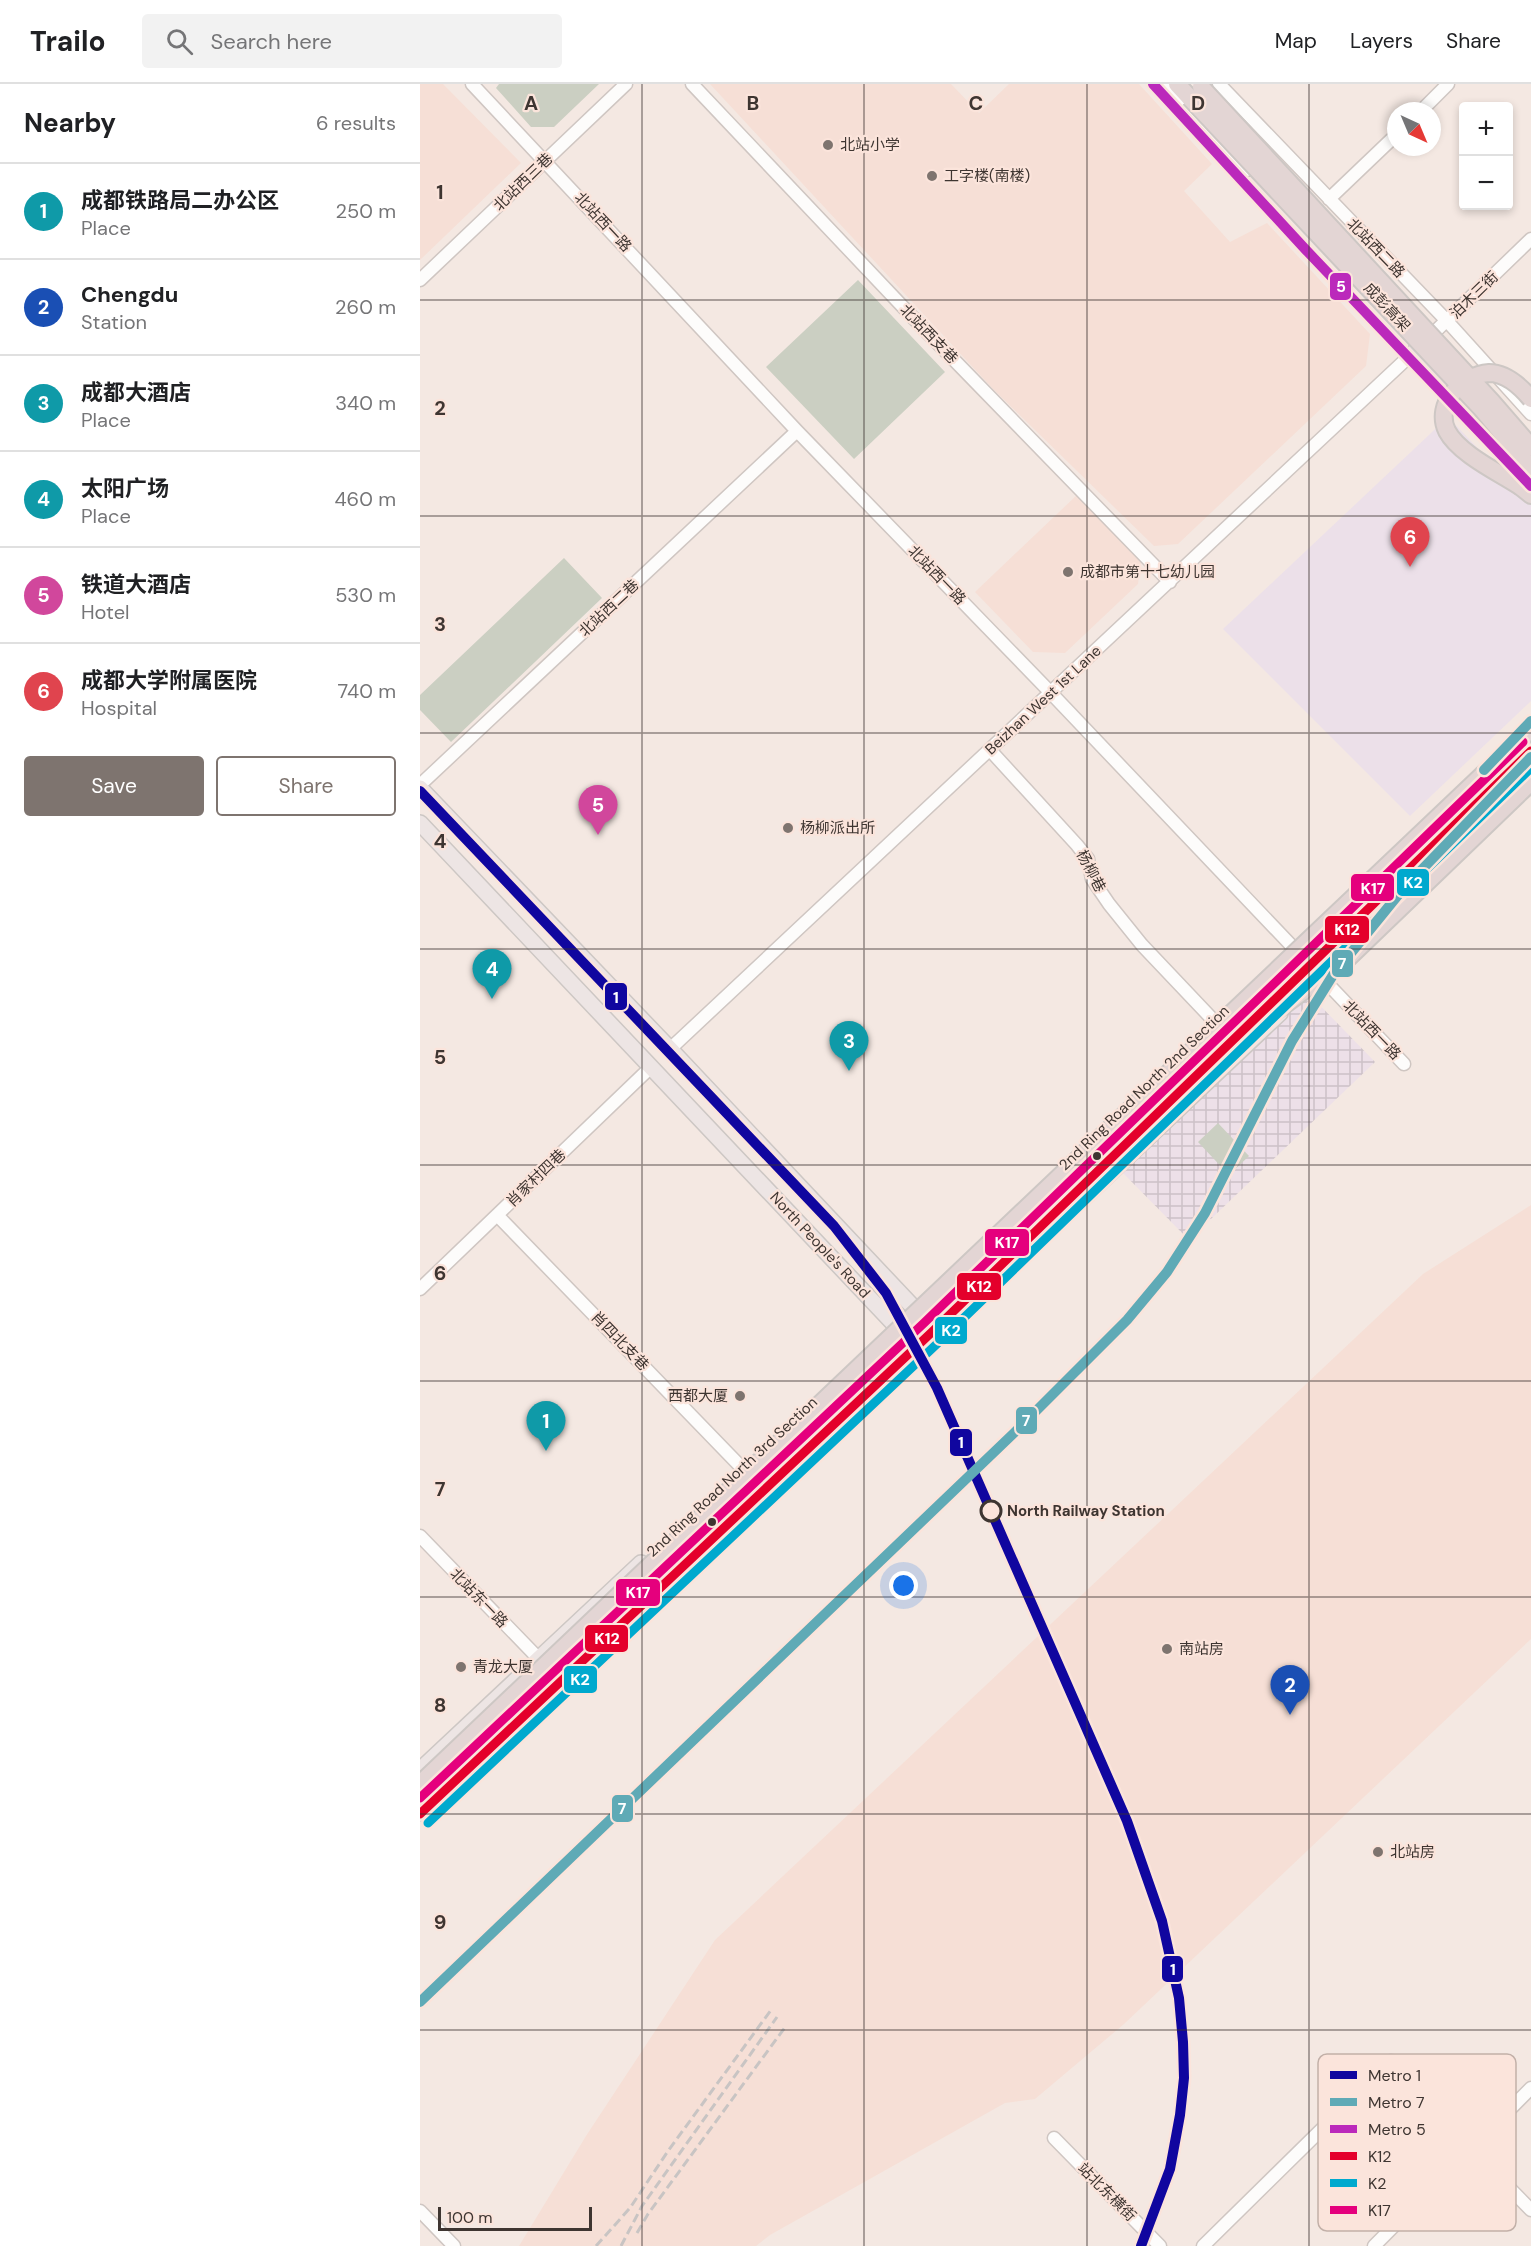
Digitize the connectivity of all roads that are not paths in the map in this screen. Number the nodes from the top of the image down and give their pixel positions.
1 (472, 84) edge
2 (626, 84) edge
3 (692, 84) edge
4 (1165, 84) edge
5 (1177, 84) edge
6 (1219, 84) edge
7 (1448, 84) edge
8 (1196, 90) edge
9 (1429, 102) edge
10 (1387, 144) edge
11 (546, 161) junction
12 (1329, 199) junction
13 (1531, 239) edge
14 (420, 280) edge
15 (1447, 321) junction
16 (1416, 350) junction
17 (1531, 399) edge
18 (1531, 414) edge
19 (798, 431) junction
20 (1531, 447) edge
21 (1531, 468) edge
22 (1531, 488) edge
23 (1531, 495) edge
24 (1170, 582) junction
25 (1051, 693) junction
26 (1531, 720) edge
27 (1531, 729) edge
28 (990, 750) junction
29 (1531, 751) edge
30 (1531, 771) edge
31 (1531, 782) edge
32 (420, 786) edge
33 (420, 823) edge
34 (1293, 946) junction
35 (1320, 975) junction
36 (1214, 1021) junction
37 (670, 1049) junction
38 (1212, 1059) junction
39 (1404, 1064) dead end
40 (651, 1067) junction
41 (497, 1215) junction
42 (420, 1288) edge
43 (913, 1307) junction
44 (895, 1325) junction
45 (932, 1341) junction
46 (742, 1468) junction
47 (420, 1536) edge
48 (538, 1659) junction
49 (420, 1770) edge
50 (420, 1784) edge
51 (420, 1814) edge
52 (420, 1824) edge
53 (1531, 2088) edge
54 (1516, 2103) edge
55 (1318, 2133) edge
56 (1054, 2138) dead end
57 (1516, 2195) edge
58 (1531, 2210) edge
59 (420, 2211) edge
60 (1389, 2231) edge
61 (454, 2246) edge
62 (1160, 2246) edge
63 (1203, 2246) edge
64 (1374, 2246) edge

1 - 11 street, 北站西一路
2 - 11 street, 北站西三巷
3 - 24 street, 北站西支巷
4 - 16 street
5 - 8 highway
6 - 12 street, 北站西二路
7 - 9 street
8 - 20 highway, 成彭高架, bridge
8 - 21 highway, 成彭高架, bridge
10 - 12 street
11 - 14 street, 北站西三巷
11 - 19 street, 北站西一路
12 - 15 street, 北站西二路
13 - 15 street, 泊木三街
15 - 16 street, 泊木三街
15 - 18 street, 北站西二路
16 - 22 main road
16 - 24 street, Beizhan West 1st Lane
17 - 23 highway, bridge
19 - 25 street, 北站西一路
19 - 32 street, 北站西二巷
24 - 25 street, Beizhan West 1st Lane
25 - 28 street, Beizhan West 1st Lane
25 - 34 street, 北站西一路
26 - 34 main road, 2nd Ring Road North 2nd Section
27 - 50 highway, bridge
28 - 36 street, 杨柳巷
28 - 37 street, Beizhan West 1st Lane
29 - 38 highway, bridge
30 - 35 main road
31 - 38 highway, bridge
32 - 37 main road, North People's Road
33 - 40 main road, North People's Road
34 - 35 street, 北站西一路
34 - 36 main road, 2nd Ring Road North 2nd Section
35 - 39 street, 北站西一路
35 - 45 main road
36 - 43 main road, 2nd Ring Road North 2nd Section
37 - 43 main road, North People's Road
38 - 51 highway, bridge
40 - 41 street, 肖家村四巷
40 - 44 main road, North People's Road
41 - 42 street, 肖家村四巷
41 - 46 street, 肖四北支巷
43 - 44 main road, 2nd Ring Road North 3rd Section
43 - 45 main road, North People's Road
44 - 45 main road, North People's Road
44 - 46 main road, 2nd Ring Road North 3rd Section
45 - 52 main road
46 - 48 main road, 2nd Ring Road North 3rd Section
47 - 48 street, 北站东一路
48 - 49 main road, 2nd Ring Road North 3rd Section
53 - 54 street
55 - 63 street
56 - 62 street, 站北东横街
57 - 58 street
59 - 61 street
60 - 64 street

